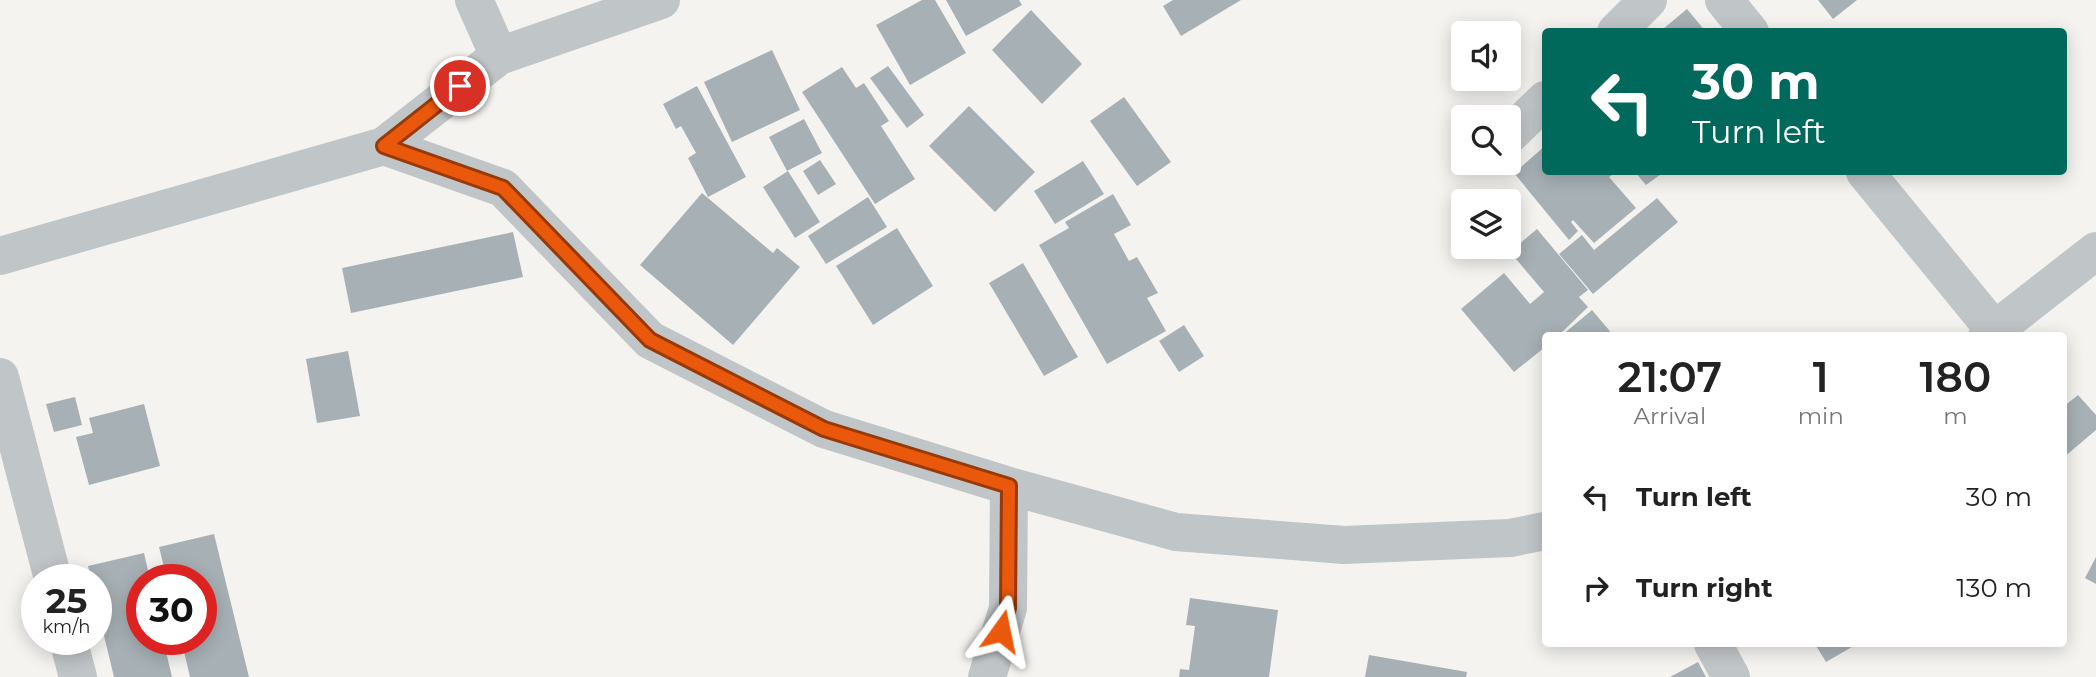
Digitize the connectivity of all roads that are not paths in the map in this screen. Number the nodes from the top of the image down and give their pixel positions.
1 (474, 0) edge
2 (660, 0) edge
3 (1648, 0) edge
4 (1724, 0) edge
5 (1620, 28) edge
6 (1747, 28) edge
7 (499, 56) junction
8 (1542, 103) edge
9 (1521, 123) edge
10 (384, 146) junction
11 (1867, 175) edge
12 (2096, 251) edge
13 (0, 256) edge
14 (1989, 332) edge
15 (1994, 332) edge
16 (0, 377) edge
17 (1009, 486) junction
18 (1542, 532) edge
19 (49, 564) edge
20 (1715, 647) edge
21 (72, 655) edge
22 (78, 677) edge
23 (986, 677) edge
24 (1731, 677) edge

1 - 7 street
2 - 7 street
3 - 5 street
4 - 6 street
7 - 10 street
8 - 9 street
10 - 13 street
10 - 17 street
11 - 14 street
12 - 15 street
16 - 19 street
17 - 18 street
17 - 23 street
20 - 24 street
21 - 22 street

